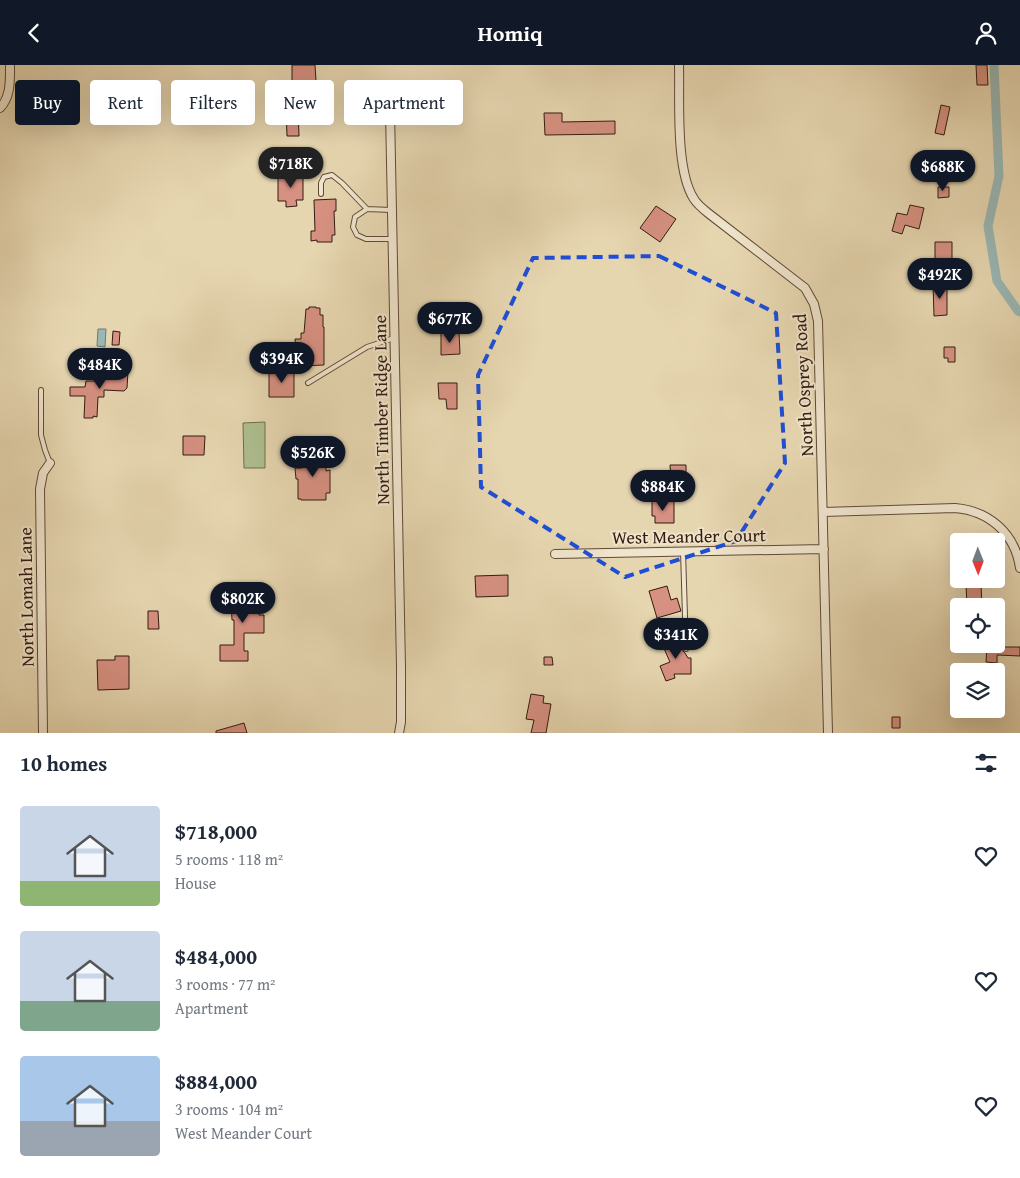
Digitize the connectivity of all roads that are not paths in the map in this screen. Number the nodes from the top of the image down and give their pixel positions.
1 (10, 65) edge
2 (679, 65) edge
3 (0, 109) edge
4 (390, 125) edge
5 (321, 194) dead end
6 (367, 209) junction
7 (391, 209) junction
8 (392, 239) junction
9 (394, 338) junction
10 (308, 383) dead end
11 (41, 390) dead end
12 (50, 463) joint
13 (823, 513) junction
14 (824, 549) junction
15 (683, 551) junction
16 (555, 554) dead end
17 (1020, 568) edge
18 (686, 649) dead end
19 (43, 733) edge
20 (399, 733) edge
21 (828, 733) edge

1 - 3 street
2 - 13 street, North Osprey Road
4 - 7 street, North Timber Ridge Lane
5 - 6 lane
6 - 7 lane
6 - 8 lane
7 - 8 street, North Timber Ridge Lane
8 - 9 street, North Timber Ridge Lane
9 - 10 lane
9 - 20 street, North Timber Ridge Lane
11 - 12 lane
12 - 19 street, North Lomah Lane
13 - 14 street, North Osprey Road
13 - 17 street
14 - 15 street, West Meander Court
14 - 21 street, North Osprey Road
15 - 16 street, West Meander Court
15 - 18 lane

